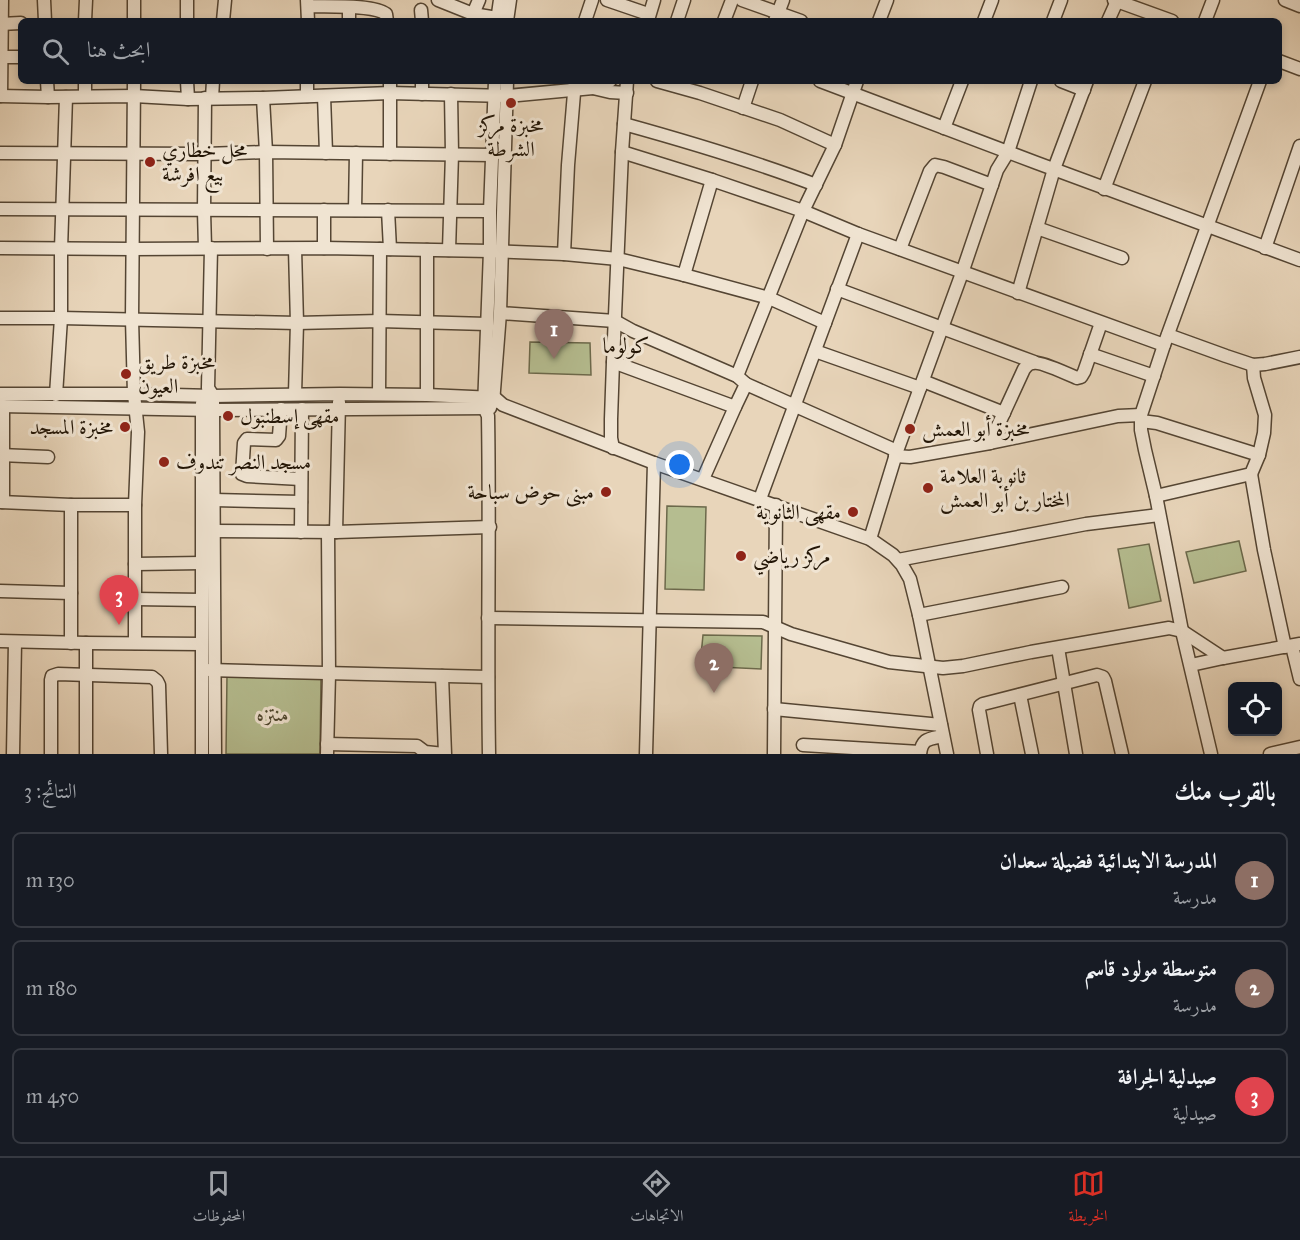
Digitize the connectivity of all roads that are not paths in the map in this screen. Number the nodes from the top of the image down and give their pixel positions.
1 (2, 0) edge
2 (44, 0) edge
3 (86, 0) edge
4 (134, 0) edge
5 (187, 0) edge
6 (225, 0) edge
7 (479, 0) edge
8 (500, 0) edge
9 (510, 0) edge
10 (592, 0) edge
11 (607, 0) edge
12 (654, 0) edge
13 (684, 0) edge
14 (732, 0) edge
15 (741, 0) edge
16 (783, 0) edge
17 (887, 0) edge
18 (992, 0) edge
19 (1060, 0) edge
20 (1213, 0) edge
21 (1285, 0) edge
22 (442, 1) edge
23 (1115, 1) edge
24 (307, 3) edge
25 (1300, 6) edge
26 (349, 7) junction
27 (473, 14) junction
28 (777, 17) edge
29 (45, 18) edge
30 (85, 18) edge
31 (134, 18) edge
32 (187, 18) edge
33 (223, 18) edge
34 (308, 18) edge
35 (349, 18) edge
36 (387, 18) edge
37 (492, 18) edge
38 (501, 18) edge
39 (502, 18) edge
40 (586, 18) edge
41 (648, 18) edge
42 (650, 18) edge
43 (678, 18) edge
44 (725, 18) edge
45 (880, 18) edge
46 (985, 18) edge
47 (1054, 18) edge
48 (1109, 18) edge
49 (1162, 18) edge
50 (1206, 18) edge
51 (18, 23) edge
52 (1, 24) edge
53 (1, 57) edge
54 (18, 57) edge
55 (1282, 62) edge
56 (1300, 69) edge
57 (47, 84) edge
58 (85, 84) edge
59 (134, 84) edge
60 (188, 84) edge
61 (212, 84) edge
62 (307, 84) edge
63 (350, 84) edge
64 (496, 84) edge
65 (506, 84) edge
66 (603, 84) edge
67 (680, 84) edge
68 (751, 84) edge
69 (828, 84) edge
70 (856, 84) edge
71 (961, 84) edge
72 (1030, 84) edge
73 (1144, 84) edge
74 (1259, 84) edge
75 (1086, 85) edge
76 (575, 86) edge
77 (390, 87) edge
78 (422, 87) edge
79 (627, 87) edge
80 (702, 87) edge
81 (593, 88) junction
82 (852, 93) junction
83 (451, 94) junction
84 (350, 95) junction
85 (501, 95) junction
86 (1, 96) edge
87 (85, 96) junction
88 (134, 96) junction
89 (307, 96) junction
90 (324, 96) junction
91 (48, 97) junction
92 (66, 97) junction
93 (209, 98) junction
94 (263, 98) junction
95 (188, 99) junction
96 (743, 108) junction
97 (624, 124) junction
98 (944, 128) junction
99 (835, 145) junction
100 (1300, 146) edge
101 (63, 152) junction
102 (266, 152) junction
103 (622, 152) junction
104 (1008, 152) junction
105 (0, 153) edge
106 (134, 153) junction
107 (326, 153) junction
108 (356, 153) junction
109 (205, 154) junction
110 (390, 154) junction
111 (452, 154) junction
112 (492, 155) junction
113 (1054, 169) junction
114 (712, 180) junction
115 (816, 185) junction
116 (992, 185) junction
117 (1104, 189) junction
118 (0, 209) edge
119 (62, 209) junction
120 (133, 210) junction
121 (267, 210) junction
122 (324, 210) junction
123 (355, 210) junction
124 (388, 210) junction
125 (204, 211) junction
126 (450, 211) junction
127 (490, 211) junction
128 (803, 211) junction
129 (1207, 225) junction
130 (1037, 228) junction
131 (858, 234) junction
132 (0, 248) edge
133 (208, 248) junction
134 (324, 248) junction
135 (1265, 248) junction
136 (61, 249) junction
137 (132, 249) junction
138 (267, 249) junction
139 (295, 249) junction
140 (385, 249) junction
141 (900, 249) junction
142 (427, 250) junction
143 (449, 250) junction
144 (496, 251) junction
145 (564, 254) junction
146 (1122, 258) dead end
147 (618, 259) junction
148 (1300, 260) edge
149 (963, 273) junction
150 (684, 275) junction
151 (837, 289) junction
152 (1018, 293) junction
153 (769, 298) junction
154 (500, 313) junction
155 (0, 318) edge
156 (61, 318) junction
157 (132, 320) junction
158 (209, 321) junction
159 (380, 321) junction
160 (615, 321) junction
161 (428, 322) junction
162 (297, 323) junction
163 (825, 323) junction
164 (1101, 323) junction
165 (487, 324) junction
166 (942, 328) junction
167 (1166, 340) junction
168 (815, 351) junction
169 (1090, 354) junction
170 (1300, 357) edge
171 (613, 362) junction
172 (1034, 362) junction
173 (1253, 365) junction
174 (1154, 376) junction
175 (742, 380) junction
176 (921, 384) junction
177 (134, 394) junction
178 (208, 394) junction
179 (295, 394) junction
180 (340, 394) junction
181 (379, 394) junction
182 (56, 395) junction
183 (427, 395) junction
184 (1, 402) edge
185 (491, 405) junction
186 (795, 406) junction
187 (735, 407) junction
188 (135, 408) junction
189 (281, 409) junction
190 (302, 409) junction
191 (339, 409) junction
192 (207, 410) junction
193 (1004, 413) junction
194 (1141, 418) junction
195 (990, 443) junction
196 (613, 448) junction
197 (896, 454) junction
198 (1, 455) edge
199 (1259, 455) junction
200 (48, 457) dead end
201 (654, 463) junction
202 (1251, 474) junction
203 (302, 479) junction
204 (703, 479) junction
205 (1156, 496) junction
206 (760, 499) junction
207 (214, 500) junction
208 (1, 502) edge
209 (301, 502) junction
210 (70, 505) junction
211 (135, 505) junction
212 (776, 505) junction
213 (208, 515) junction
214 (1159, 515) junction
215 (490, 527) junction
216 (214, 531) junction
217 (301, 532) junction
218 (332, 532) junction
219 (870, 539) junction
220 (898, 560) junction
221 (202, 563) junction
222 (135, 564) junction
223 (1062, 587) dead end
224 (0, 591) edge
225 (71, 592) junction
226 (135, 599) junction
227 (202, 600) junction
228 (919, 615) junction
229 (488, 618) junction
230 (649, 620) junction
231 (776, 627) junction
232 (1182, 631) junction
233 (0, 641) edge
234 (15, 642) junction
235 (70, 643) junction
236 (86, 643) junction
237 (135, 643) junction
238 (202, 644) junction
239 (1292, 646) edge
240 (1058, 648) junction
241 (1223, 658) junction
242 (1191, 665) junction
243 (929, 667) junction
244 (215, 670) junction
245 (202, 671) junction
246 (329, 674) junction
247 (86, 676) junction
248 (442, 676) junction
249 (488, 677) junction
250 (1300, 679) edge
251 (1065, 684) junction
252 (1020, 695) junction
253 (774, 709) junction
254 (942, 731) junction
255 (6, 733) edge
256 (803, 745) dead end
257 (1300, 747) edge
258 (327, 749) edge
259 (920, 753) edge
260 (13, 754) edge
261 (51, 754) edge
262 (86, 754) edge
263 (161, 754) edge
264 (202, 754) edge
265 (215, 754) edge
266 (445, 754) edge
267 (489, 754) edge
268 (646, 754) edge
269 (774, 754) edge
270 (947, 754) edge
271 (987, 754) edge
272 (1032, 754) edge
273 (1076, 754) edge
274 (1122, 754) edge
275 (1211, 754) edge
276 (1270, 754) edge

1 - 52 street
2 - 29 street
3 - 30 street
4 - 31 street
5 - 32 street
6 - 33 street
7 - 27 street
8 - 38 street
9 - 39 street
10 - 40 street
11 - 41 street
12 - 42 street
13 - 43 street
14 - 44 street
15 - 28 street
16 - 28 street
17 - 45 street
18 - 46 street
19 - 47 street
20 - 50 street
21 - 25 street
22 - 27 street
23 - 48 street
23 - 49 street
24 - 26 street
24 - 34 street
26 - 35 street
26 - 36 street
27 - 37 street
51 - 52 street
52 - 53 street
53 - 54 street
53 - 86 street
55 - 56 street
57 - 91 street
58 - 87 street
59 - 88 street
60 - 95 street
61 - 93 street
62 - 89 street
63 - 84 street
64 - 85 street
65 - 85 street
66 - 81 street
67 - 80 street
68 - 96 street
69 - 82 street
70 - 82 street
71 - 98 street
72 - 104 street
73 - 117 street
74 - 129 street
75 - 113 street
76 - 81 street
76 - 85 street
76 - 145 street
77 - 78 street
77 - 84 street
77 - 110 street
78 - 83 street
79 - 81 street
79 - 97 street
80 - 96 street
82 - 98 street
82 - 99 street
83 - 85 street
83 - 111 street
84 - 90 street
85 - 112 street
85 - 144 street
86 - 91 street
87 - 88 street
87 - 92 street
88 - 95 street
88 - 106 street
89 - 90 street
89 - 94 street
90 - 107 street
91 - 92 street
92 - 101 street
93 - 94 street
93 - 95 street
93 - 109 street
94 - 102 street
96 - 99 street
97 - 103 street
97 - 115 street
98 - 104 street
99 - 115 street
100 - 135 street
101 - 105 street
101 - 106 street
101 - 119 street
102 - 107 street
102 - 109 street
102 - 121 street
103 - 114 street
103 - 147 street
104 - 113 street
104 - 116 street
106 - 109 street
106 - 120 street
107 - 108 street
108 - 110 street
108 - 123 street
109 - 125 street
110 - 111 street
111 - 112 street
111 - 126 street
112 - 127 street
113 - 117 street
113 - 130 street
114 - 128 street
114 - 150 street
115 - 128 street
116 - 141 street
116 - 149 street
117 - 129 street
118 - 119 street
119 - 120 street
119 - 136 street
120 - 125 street
120 - 137 street
121 - 122 street
121 - 125 street
121 - 138 street
122 - 123 street
122 - 134 street
123 - 124 street
124 - 126 street
124 - 140 street
125 - 133 street
126 - 127 street
126 - 143 street
127 - 144 street
128 - 131 street
128 - 153 street
129 - 135 street
129 - 167 street
130 - 146 street
130 - 152 street
131 - 141 street
131 - 151 street
132 - 136 street
133 - 137 street
133 - 138 street
133 - 158 street
134 - 139 street
134 - 140 street
135 - 148 street
136 - 137 street
136 - 156 street
137 - 157 street
138 - 139 street
139 - 162 street
140 - 142 street
140 - 159 street
141 - 149 street
142 - 143 street
142 - 161 street
143 - 144 street
144 - 145 street
144 - 154 street
144 - 165 street
145 - 147 street
147 - 150 street
147 - 160 street
149 - 152 street
149 - 166 street
150 - 153 street
151 - 163 street
151 - 166 street
152 - 164 street
153 - 163 street
153 - 175 street
154 - 160 street
154 - 185 street
155 - 156 street
156 - 157 street
156 - 182 street
157 - 158 street
157 - 177 street
158 - 162 street
158 - 178 street
159 - 161 street
159 - 162 street
159 - 181 street
160 - 171 street
160 - 175 street
161 - 165 street
161 - 183 street
162 - 179 street
163 - 168 street
164 - 167 street
164 - 169 street
165 - 185 street
166 - 172 street
166 - 176 street
167 - 173 street
167 - 174 street
168 - 176 street
168 - 186 street
169 - 172 street
169 - 174 street
170 - 173 street
171 - 187 street
171 - 196 street
172 - 193 street
173 - 199 street
174 - 194 street
175 - 186 street
175 - 187 street
176 - 193 street
176 - 197 street
177 - 178 street
177 - 182 street
177 - 188 street
178 - 179 street
178 - 192 street
179 - 180 street
180 - 181 street
180 - 191 street
181 - 183 street
182 - 184 street
183 - 185 street
184 - 188 street
184 - 198 street
185 - 191 street
185 - 196 street
185 - 215 street
186 - 197 street
186 - 206 street
187 - 204 street
188 - 192 street
188 - 211 street
189 - 190 street
189 - 192 street
189 - 203 street
190 - 191 street
190 - 203 street
191 - 218 street
192 - 207 street
192 - 213 street
193 - 195 street
194 - 195 street
194 - 199 street
194 - 205 street
195 - 197 street
196 - 201 street
197 - 219 street
198 - 200 street
198 - 208 street
199 - 202 street
201 - 204 street
201 - 230 street
202 - 205 street
202 - 239 street
203 - 209 street
204 - 206 street
205 - 214 street
206 - 212 street
207 - 209 street
207 - 213 street
208 - 210 street
209 - 217 street
210 - 211 street
210 - 225 street
211 - 222 street
212 - 219 street
212 - 231 street
213 - 216 street
213 - 221 street
214 - 220 street
214 - 232 street
215 - 218 street
215 - 229 street
216 - 217 street
216 - 244 street
217 - 218 street
218 - 246 street
219 - 220 street
220 - 228 street
221 - 222 street
221 - 227 street
222 - 226 street
223 - 228 street
224 - 225 street
225 - 235 street
226 - 227 street
226 - 237 street
227 - 238 street
228 - 243 street
229 - 230 street
229 - 249 street
230 - 231 street
230 - 268 street
231 - 243 street
231 - 253 street
232 - 240 street
232 - 241 street
232 - 242 street
233 - 234 street
234 - 235 street
234 - 255 street
235 - 236 street
236 - 237 street
236 - 247 street
237 - 238 street
238 - 245 street
239 - 241 street
239 - 250 street
240 - 243 street
240 - 251 street
241 - 242 street
242 - 275 street
243 - 254 street
244 - 245 street
244 - 246 street
244 - 265 street
245 - 264 street
246 - 248 street
246 - 258 street
247 - 261 street
247 - 262 street
247 - 263 street
248 - 249 street
248 - 266 street
249 - 267 street
251 - 252 street
251 - 273 street
251 - 274 street
252 - 271 street
252 - 272 street
253 - 254 street
253 - 269 street
254 - 259 street
254 - 270 street
255 - 260 street
256 - 259 street
257 - 276 street
258 - 266 street

